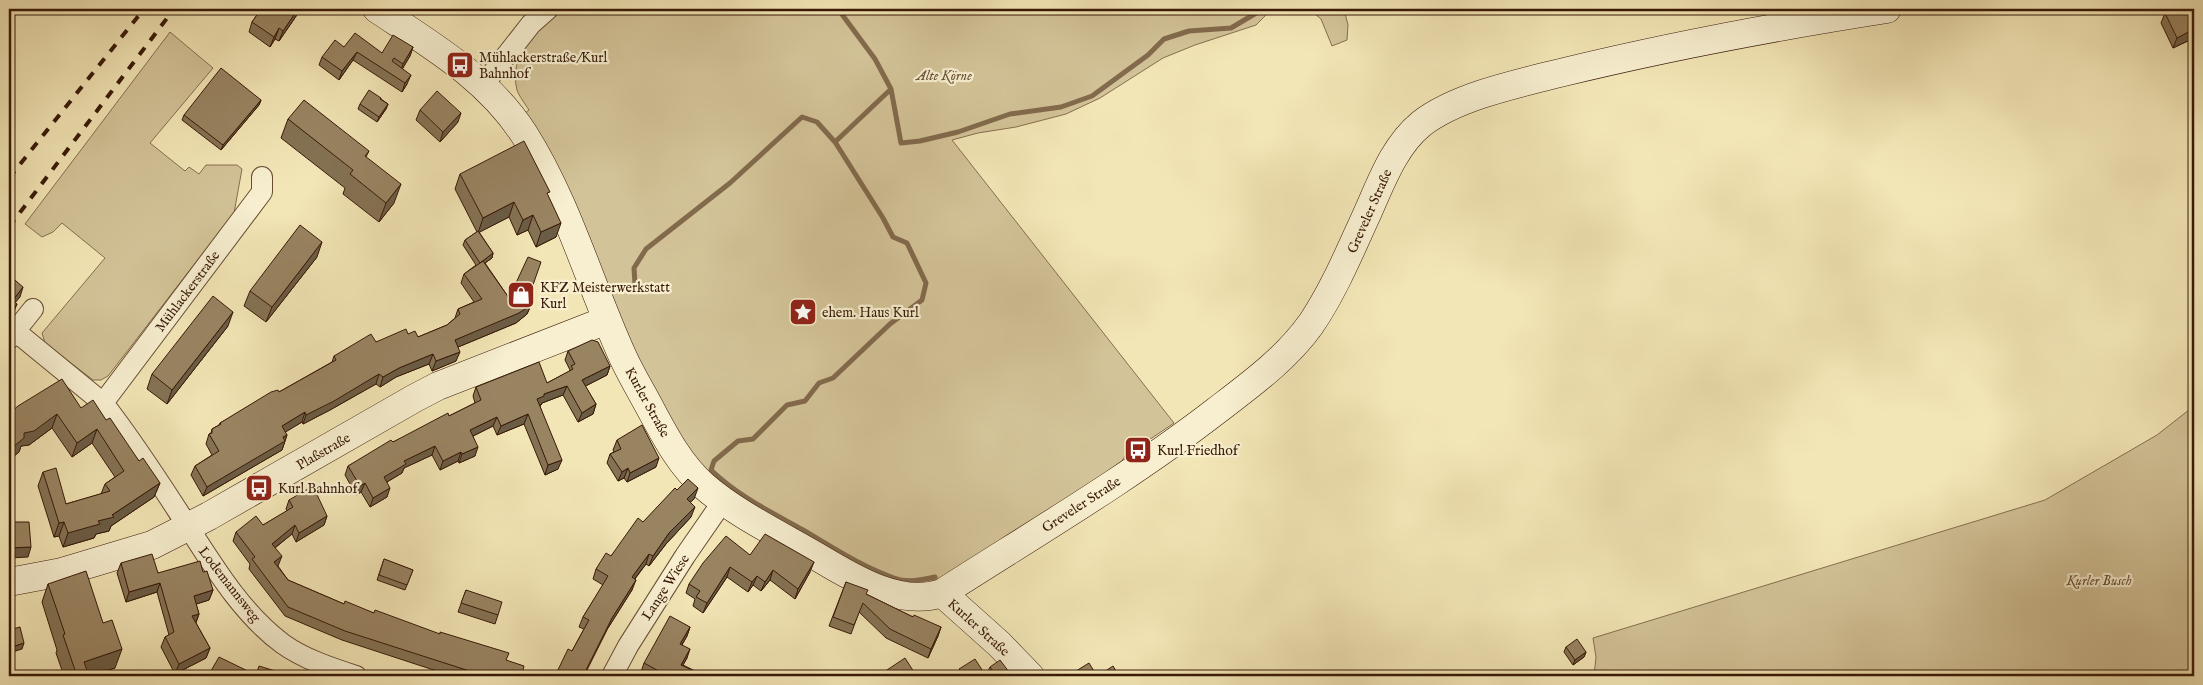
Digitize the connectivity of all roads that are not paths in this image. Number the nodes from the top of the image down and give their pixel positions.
1 (377, 9) edge
2 (548, 9) edge
3 (1887, 9) edge
4 (484, 84) junction
5 (262, 177) dead end
6 (33, 309) dead end
7 (607, 320) junction
8 (12, 335) edge
9 (103, 403) junction
10 (723, 501) junction
11 (188, 527) junction
12 (9, 582) edge
13 (942, 593) junction
14 (356, 676) edge
15 (612, 676) edge
16 (1030, 676) edge

1 - 4 street, Kurler Straße
2 - 4 street
3 - 13 street, Greveler Straße
4 - 7 street, Kurler Straße
5 - 9 street, Mühlackerstraße
6 - 8 street
7 - 10 street, Kurler Straße
7 - 11 street, Plaßstraße
8 - 9 street
9 - 11 street
10 - 13 street, Kurler Straße
10 - 15 street, Lange Wiese
11 - 12 street, Plaßstraße
11 - 14 street, Lodemannsweg
13 - 16 street, Kurler Straße

